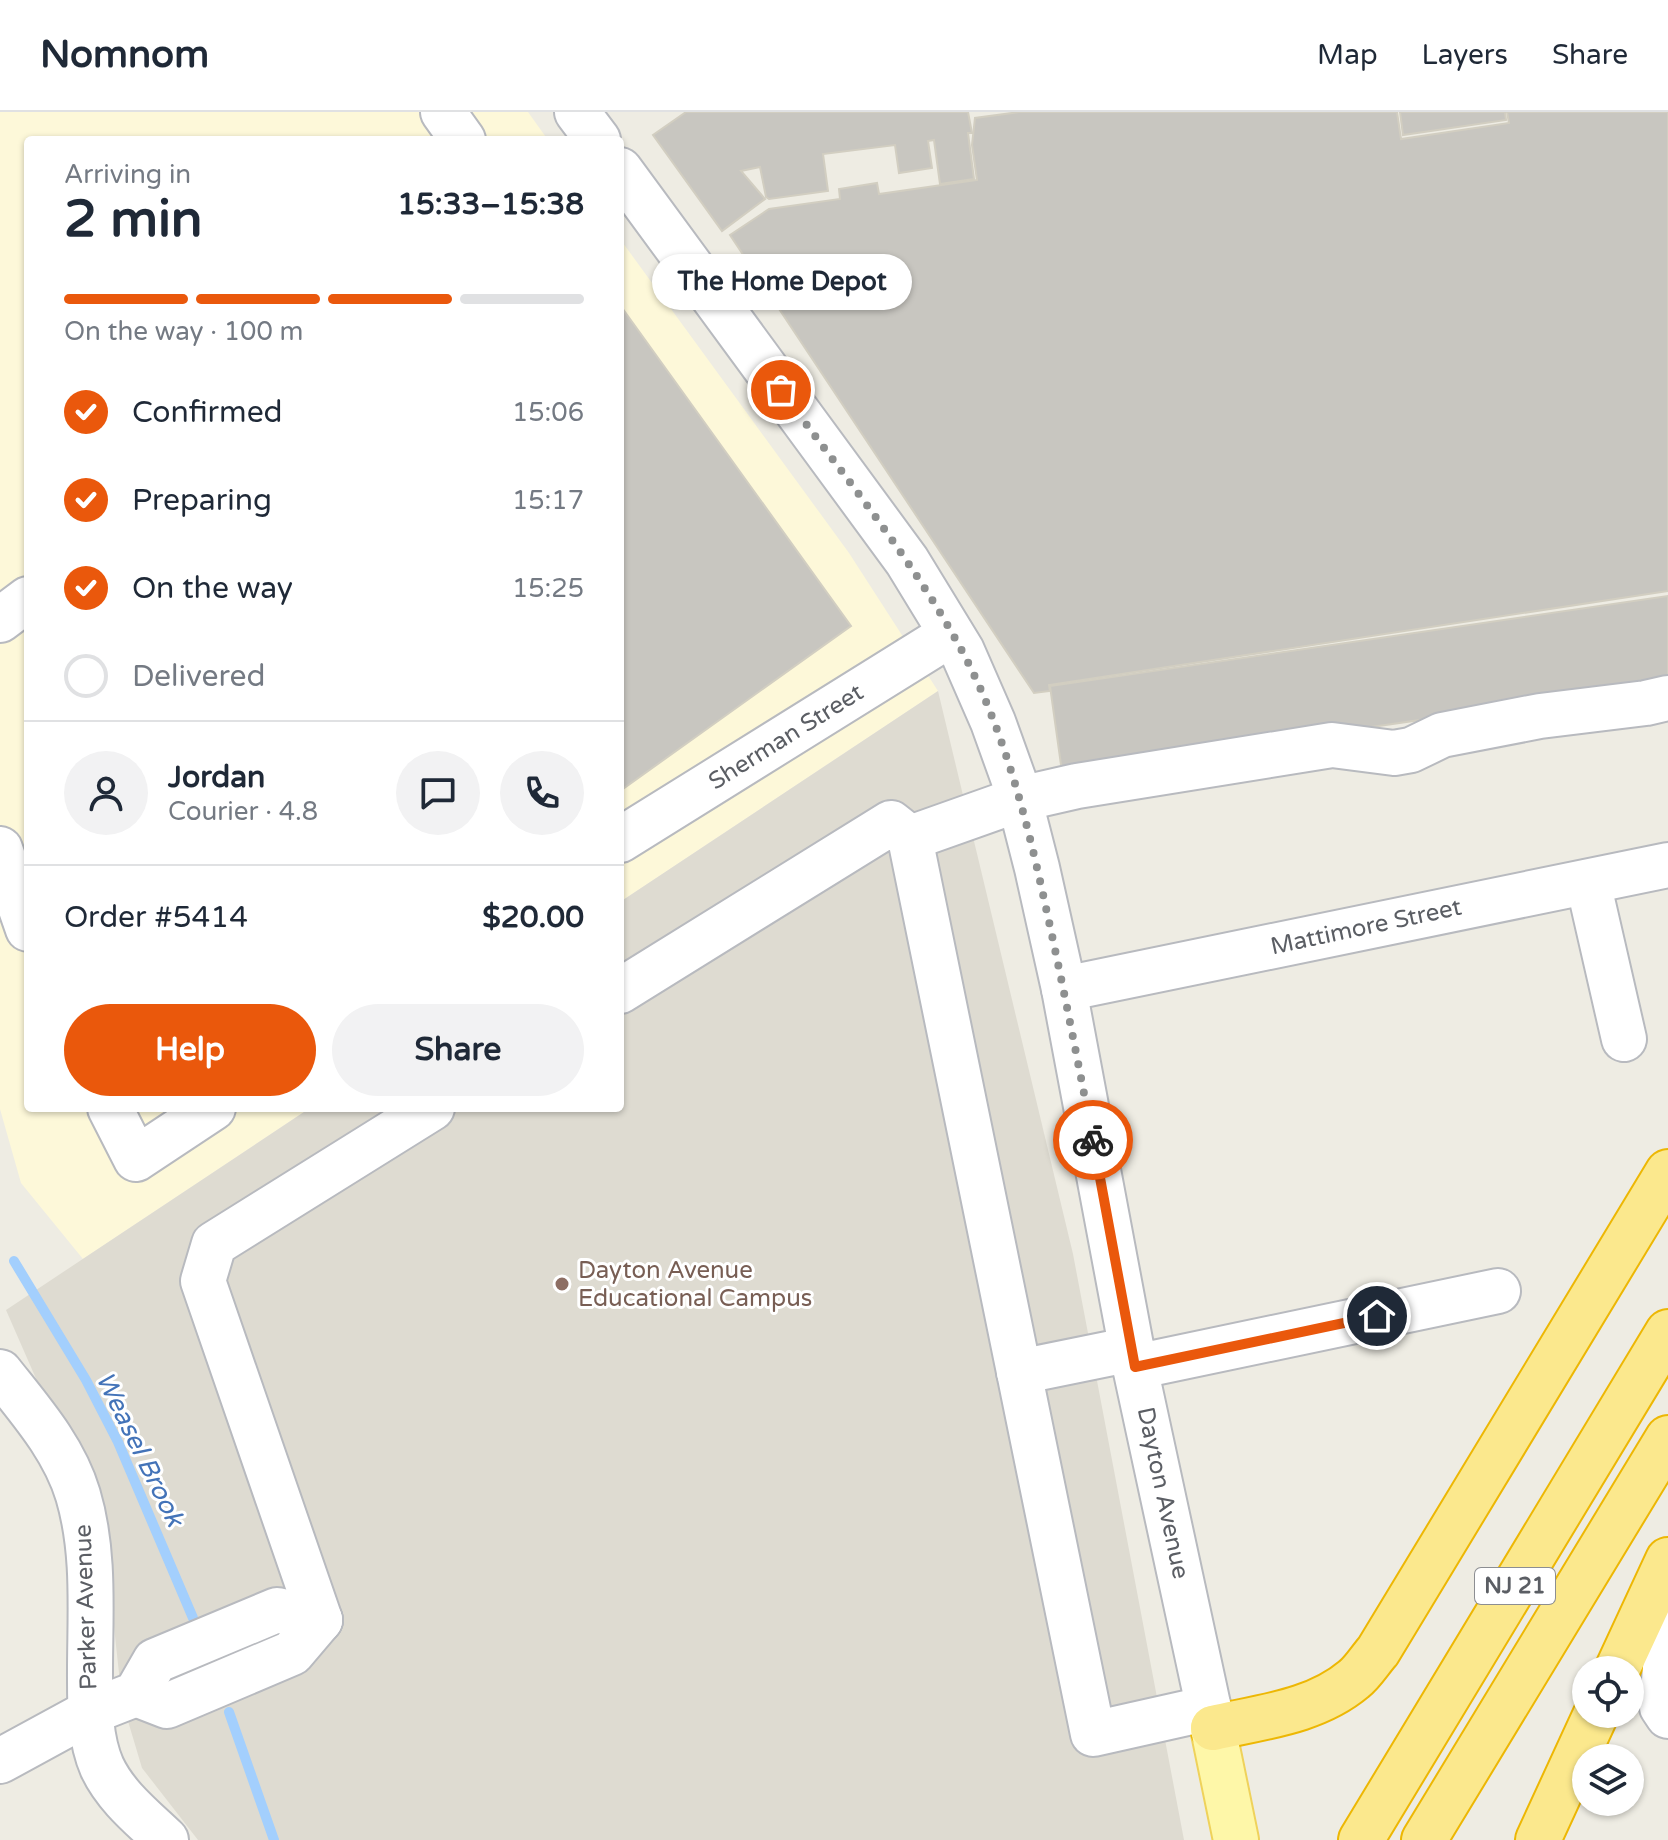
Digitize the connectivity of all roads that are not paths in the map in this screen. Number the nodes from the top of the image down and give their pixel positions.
1 (443, 112) edge
2 (577, 112) edge
3 (460, 136) edge
4 (595, 136) edge
5 (624, 175) edge
6 (24, 602) edge
7 (0, 620) edge
8 (951, 634) junction
9 (1668, 698) edge
10 (1020, 799) junction
11 (624, 838) edge
12 (910, 838) junction
13 (0, 849) edge
14 (1668, 865) edge
15 (1588, 882) junction
16 (24, 918) edge
17 (624, 989) edge
18 (1064, 989) junction
19 (1624, 1039) dead end
20 (112, 1112) edge
21 (207, 1112) edge
22 (426, 1112) edge
23 (1668, 1172) edge
24 (1498, 1291) dead end
25 (1668, 1332) edge
26 (1134, 1358) junction
27 (0, 1372) edge
28 (1019, 1372) junction
29 (1668, 1438) edge
30 (1668, 1560) edge
31 (1668, 1629) edge
32 (1623, 1656) edge
33 (90, 1712) junction
34 (1668, 1716) edge
35 (1211, 1718) junction
36 (1590, 1728) edge
37 (0, 1761) edge
38 (166, 1840) edge
39 (1236, 1840) edge
40 (1361, 1840) edge
41 (1424, 1840) edge
42 (1538, 1840) edge

1 - 3 street
2 - 4 street
5 - 8 street, Dayton Avenue
6 - 7 street
8 - 10 street, Dayton Avenue
8 - 11 street, Sherman Street
9 - 10 street
10 - 12 street
10 - 18 street, Dayton Avenue
12 - 17 street
12 - 28 street
13 - 16 street
14 - 15 street, Mattimore Street
15 - 18 street, Mattimore Street
15 - 19 street
18 - 26 street, Dayton Avenue
20 - 21 street
22 - 33 street
23 - 35 highway
24 - 26 street
25 - 40 highway, NJ 21
26 - 28 street
26 - 35 street, Dayton Avenue
27 - 33 street, Parker Avenue
28 - 35 street
29 - 41 highway, NJ 21
30 - 32 highway
31 - 34 street
33 - 37 street
33 - 38 street, Parker Avenue
35 - 39 main road, Dayton Avenue
36 - 42 highway

